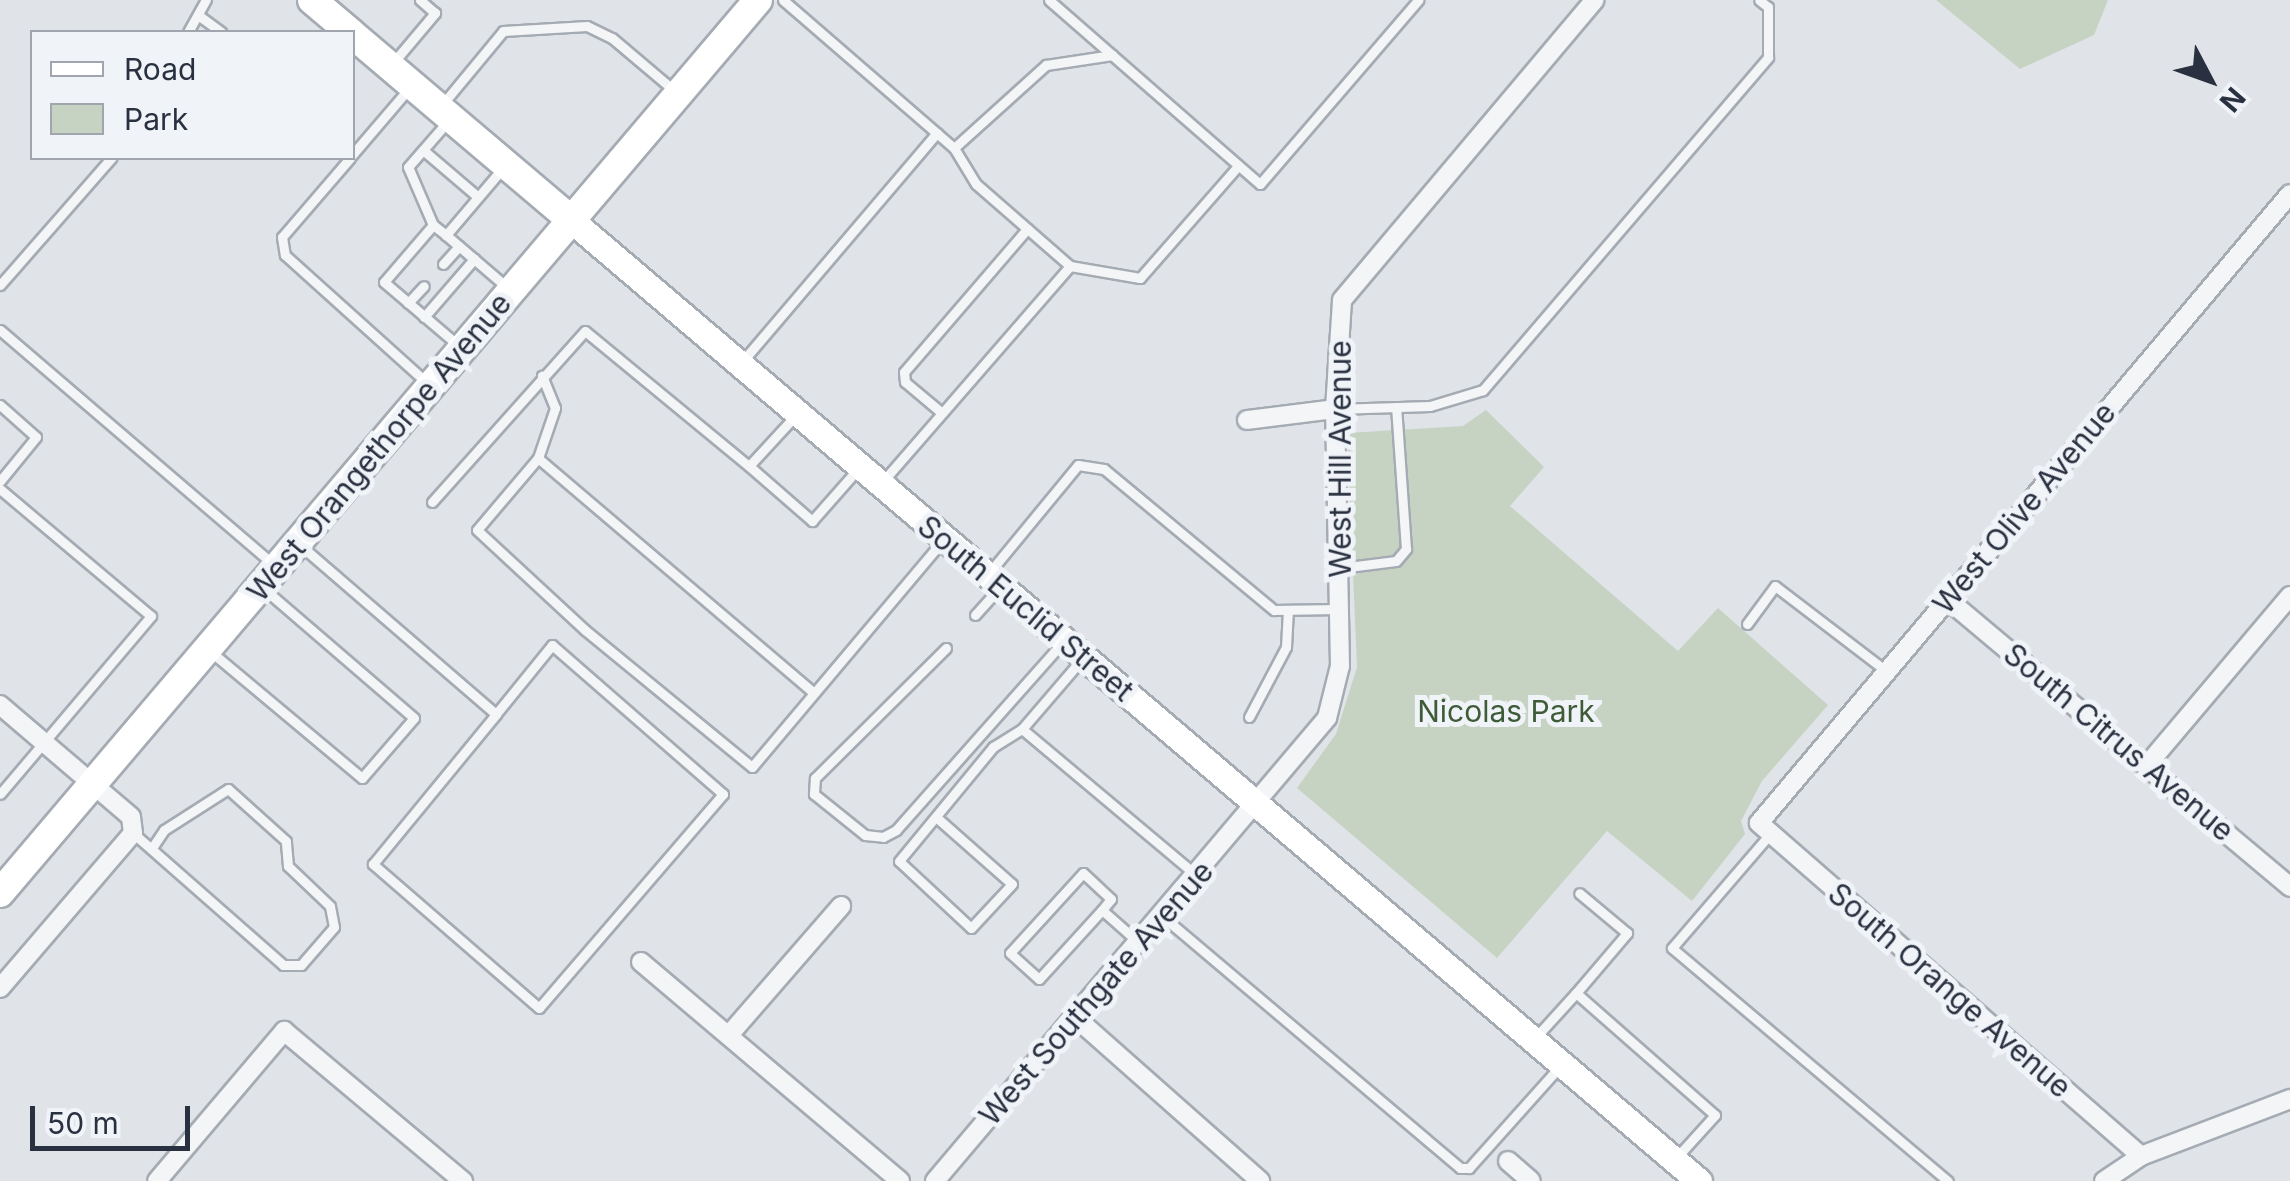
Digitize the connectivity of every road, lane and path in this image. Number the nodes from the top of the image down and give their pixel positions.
1 (206, 0) edge
2 (312, 0) edge
3 (420, 0) edge
4 (758, 0) edge
5 (782, 0) edge
6 (1049, 0) edge
7 (1418, 0) edge
8 (1595, 0) edge
9 (1764, 4) edge
10 (198, 15) junction
11 (189, 30) edge
12 (218, 30) edge
13 (347, 30) edge
14 (355, 36) edge
15 (1112, 55) junction
16 (401, 76) junction
17 (678, 94) junction
18 (445, 113) junction
19 (937, 132) junction
20 (954, 148) junction
21 (355, 150) edge
22 (423, 150) junction
23 (110, 160) edge
24 (348, 160) edge
25 (506, 165) junction
26 (1238, 166) junction
27 (2290, 194) edge
28 (478, 197) junction
29 (571, 220) junction
30 (433, 225) junction
31 (1027, 229) junction
32 (446, 235) junction
33 (459, 246) junction
34 (474, 258) junction
35 (442, 264) dead end
36 (1070, 266) junction
37 (0, 285) edge
38 (424, 286) dead end
39 (511, 290) junction
40 (408, 303) junction
41 (424, 317) junction
42 (0, 330) edge
43 (462, 349) junction
44 (740, 364) junction
45 (542, 376) junction
46 (431, 386) junction
47 (0, 405) edge
48 (1396, 407) junction
49 (1335, 409) junction
50 (942, 413) junction
51 (796, 414) junction
52 (1246, 420) dead end
53 (538, 458) junction
54 (749, 466) junction
55 (860, 466) junction
56 (0, 481) edge
57 (881, 484) junction
58 (0, 488) edge
59 (432, 502) dead end
60 (944, 538) junction
61 (298, 543) junction
62 (1340, 568) junction
63 (269, 577) junction
64 (994, 580) junction
65 (2290, 596) edge
66 (1947, 599) junction
67 (1340, 609) junction
68 (1288, 614) junction
69 (975, 615) dead end
70 (1746, 624) dead end
71 (946, 648) dead end
72 (208, 649) junction
73 (1074, 649) junction
74 (1886, 671) junction
75 (814, 692) junction
76 (0, 705) edge
77 (496, 714) junction
78 (1249, 717) dead end
79 (1022, 729) junction
80 (44, 742) junction
81 (2148, 764) junction
82 (94, 784) junction
83 (0, 794) edge
84 (1258, 805) junction
85 (936, 817) junction
86 (1765, 828) junction
87 (133, 833) junction
88 (152, 848) junction
89 (1198, 875) junction
90 (2290, 886) edge
91 (0, 893) edge
92 (1578, 893) dead end
93 (842, 906) dead end
94 (1102, 910) junction
95 (1162, 916) junction
96 (1139, 943) junction
97 (641, 962) dead end
98 (0, 988) edge
99 (1576, 993) junction
100 (1076, 1018) junction
101 (729, 1035) junction
102 (1533, 1040) junction
103 (1562, 1064) junction
104 (2290, 1099) edge
105 (2141, 1156) junction
106 (1674, 1160) junction
107 (1508, 1161) dead end
108 (157, 1181) edge
109 (463, 1181) edge
110 (900, 1181) edge
111 (935, 1181) edge
112 (1260, 1181) edge
113 (1531, 1181) edge
114 (1699, 1181) edge
115 (1948, 1181) edge
116 (2104, 1181) edge

1 - 10 lane
2 - 13 main road, South Euclid Street
3 - 16 lane
4 - 17 main road, West Orangethorpe Avenue
5 - 19 lane
6 - 15 lane
7 - 26 lane
8 - 49 street, West Hill Avenue
9 - 48 lane
10 - 11 lane
10 - 12 lane
14 - 16 main road, South Euclid Street
15 - 20 lane
15 - 26 lane
16 - 18 main road, South Euclid Street
16 - 21 lane
17 - 18 lane
17 - 29 main road, West Orangethorpe Avenue
18 - 22 lane
18 - 25 main road, South Euclid Street
19 - 20 lane
19 - 44 lane
20 - 31 lane
22 - 28 lane
22 - 30 lane
23 - 37 lane
24 - 46 lane
25 - 28 lane
25 - 29 main road, South Euclid Street
26 - 36 lane
27 - 66 street, West Olive Avenue
28 - 32 lane
29 - 39 main road, West Orangethorpe Avenue
29 - 44 main road, South Euclid Street
30 - 32 lane
30 - 40 lane
31 - 36 lane
31 - 50 lane
32 - 33 lane
33 - 34 lane
33 - 35 lane
34 - 39 lane
34 - 41 lane
36 - 50 lane
38 - 40 lane
39 - 43 main road, West Orangethorpe Avenue
40 - 41 lane
41 - 43 lane
42 - 63 lane
43 - 46 main road, West Orangethorpe Avenue
44 - 51 main road, South Euclid Street
45 - 53 lane
45 - 54 lane
45 - 59 lane
46 - 61 main road, West Orangethorpe Avenue
47 - 56 lane
48 - 49 lane
48 - 62 lane
49 - 52 street
49 - 62 street, West Hill Avenue
50 - 57 lane
51 - 54 lane
51 - 55 main road, South Euclid Street
53 - 75 lane
53 - 75 lane
54 - 55 lane
55 - 57 main road, South Euclid Street
57 - 60 main road, South Euclid Street
58 - 80 lane
60 - 64 main road, South Euclid Street
60 - 75 lane
61 - 63 main road, West Orangethorpe Avenue
61 - 77 lane
62 - 67 street, West Hill Avenue
63 - 72 main road, West Orangethorpe Avenue
63 - 72 lane
64 - 68 lane
64 - 69 lane
64 - 73 main road, South Euclid Street
65 - 81 street
66 - 74 street, West Olive Avenue
66 - 81 street, South Citrus Avenue
67 - 68 lane
67 - 84 street, West Hill Avenue
68 - 78 lane
70 - 74 lane
71 - 73 lane
72 - 82 main road, West Orangethorpe Avenue
73 - 79 lane
73 - 84 main road, South Euclid Street
74 - 86 street, West Olive Avenue
76 - 80 street
77 - 77 lane
79 - 85 lane
79 - 89 lane
80 - 82 street
80 - 83 lane
81 - 90 street, South Citrus Avenue
82 - 87 street
82 - 91 main road, West Orangethorpe Avenue
84 - 89 street, West Southgate Avenue
84 - 102 main road, South Euclid Street
85 - 85 lane
86 - 105 street, South Orange Avenue
86 - 115 lane
87 - 88 lane
87 - 98 street
88 - 88 lane
89 - 95 street, West Southgate Avenue
92 - 99 lane
93 - 101 street
94 - 94 lane
94 - 96 lane
95 - 96 street, West Southgate Avenue
95 - 103 lane
96 - 100 street, West Southgate Avenue
97 - 101 street
99 - 102 lane
99 - 106 lane
100 - 111 street, West Southgate Avenue
100 - 112 street
101 - 110 street
102 - 103 main road, South Euclid Street
103 - 106 main road, South Euclid Street
104 - 105 street
105 - 116 street
106 - 114 main road, South Euclid Street
107 - 113 street
108 - 109 street

